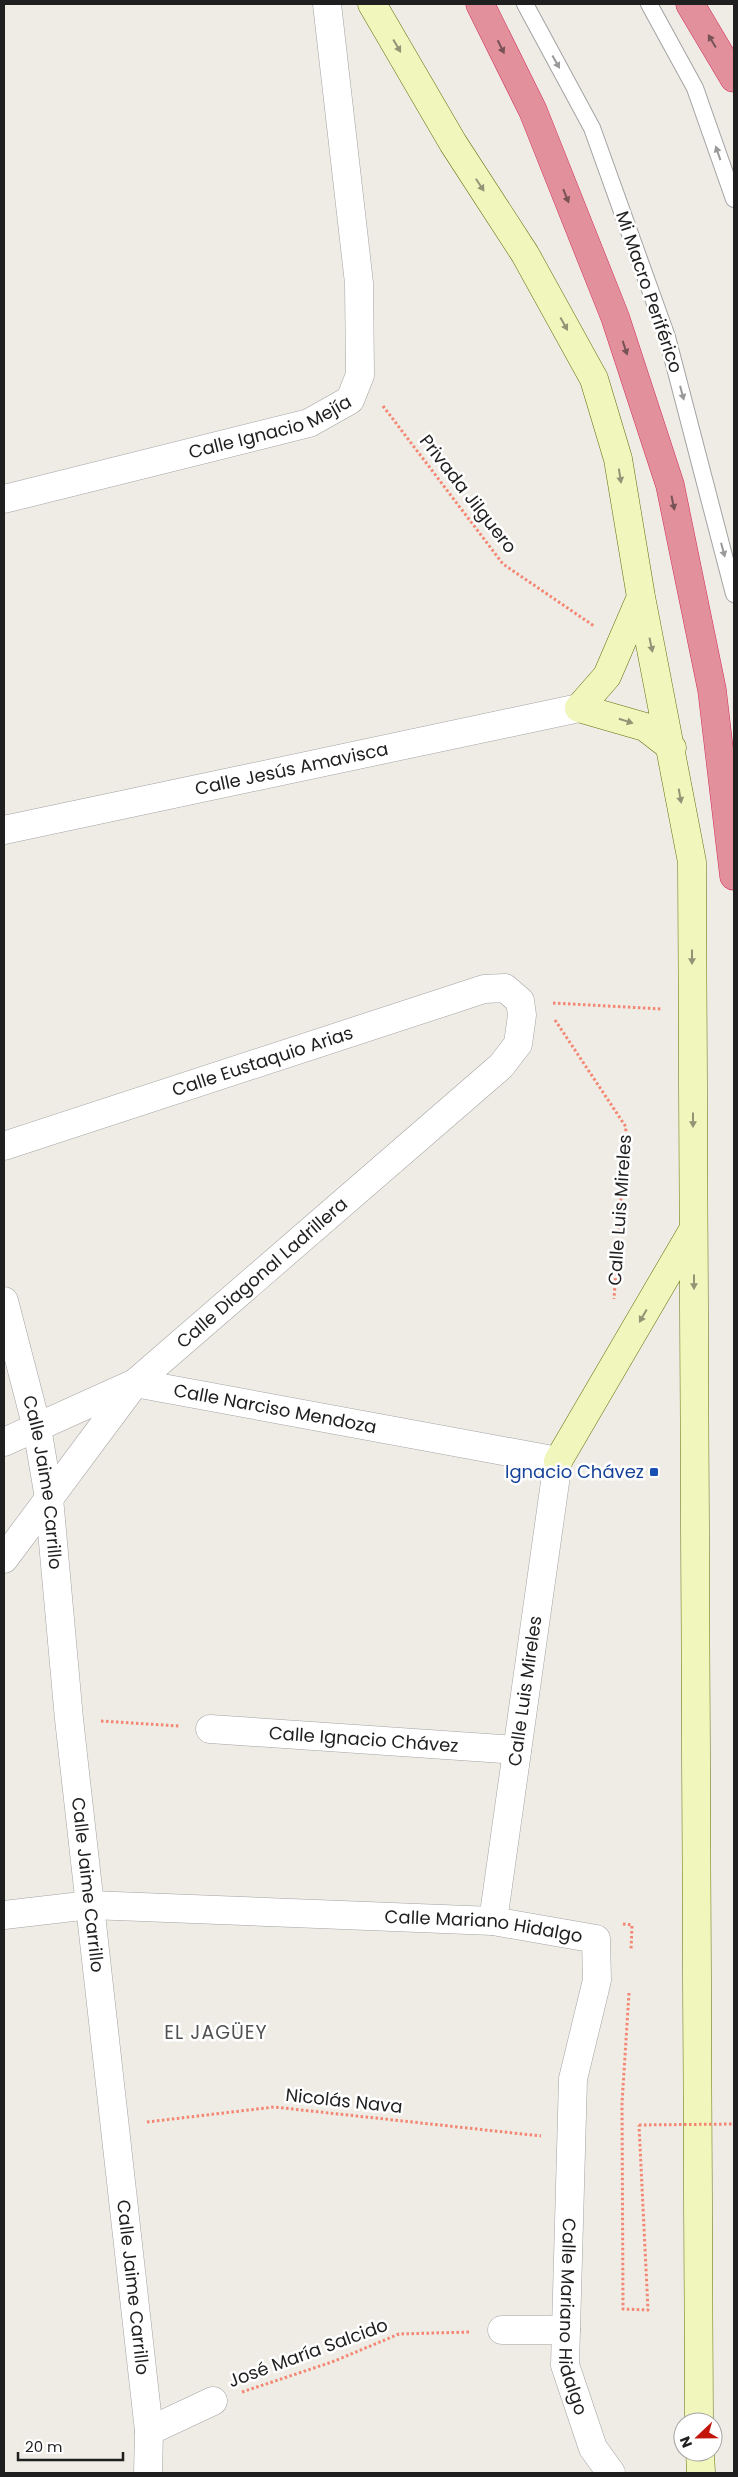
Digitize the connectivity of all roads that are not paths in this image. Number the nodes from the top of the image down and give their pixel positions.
1 (326, 4) edge
2 (372, 4) edge
3 (480, 4) edge
4 (525, 4) edge
5 (650, 4) edge
6 (690, 4) edge
7 (734, 78) edge
8 (734, 199) edge
9 (4, 498) edge
10 (734, 594) edge
11 (641, 597) junction
12 (579, 708) junction
13 (672, 748) junction
14 (4, 830) edge
15 (734, 876) edge
16 (520, 1001) joint
17 (4, 1146) edge
18 (694, 1228) junction
19 (4, 1300) edge
20 (135, 1383) junction
21 (37, 1428) junction
22 (4, 1442) edge
23 (558, 1461) junction
24 (49, 1498) junction
25 (4, 1559) edge
26 (210, 1729) road end
27 (517, 1750) junction
28 (90, 1905) junction
29 (4, 1915) edge
30 (493, 1921) junction
31 (502, 2330) road end
32 (566, 2330) junction
33 (213, 2401) road end
34 (699, 2412) edge
35 (149, 2430) junction
36 (148, 2473) edge
37 (611, 2473) edge

1 - 9 street, Calle Ignacio Mejía
2 -> 11 street
3 -> 15 highway
4 -> 10 lane, Mi Macro Periférico
8 -> 5 lane
7 -> 6 highway
11 - 12 street
11 -> 13 street
12 -> 13 street
12 - 14 street, Calle Jesús Amavisca
13 -> 18 street
16 - 17 street, Calle Eustaquio Arias
16 - 20 street, Calle Diagonal Ladrillera
18 -> 23 street
18 -> 34 street
19 - 21 street, Calle Jaime Carrillo
20 - 21 street
20 - 23 street, Calle Narciso Mendoza
20 - 24 street, Calle Diagonal Ladrillera
21 - 22 street
21 - 24 street, Calle Jaime Carrillo
23 - 27 street, Calle Luis Mireles
24 - 25 street, Calle Diagonal Ladrillera
24 - 28 street, Calle Jaime Carrillo
26 - 27 street, Calle Ignacio Chávez
27 - 30 street, Calle Luis Mireles
28 - 29 street, Calle Mariano Hidalgo
28 - 30 street, Calle Mariano Hidalgo
28 - 35 street, Calle Jaime Carrillo
30 - 32 street, Calle Mariano Hidalgo
31 - 32 street
32 - 37 street, Calle Mariano Hidalgo
33 - 35 street
35 - 36 street, Calle Jaime Carrillo

